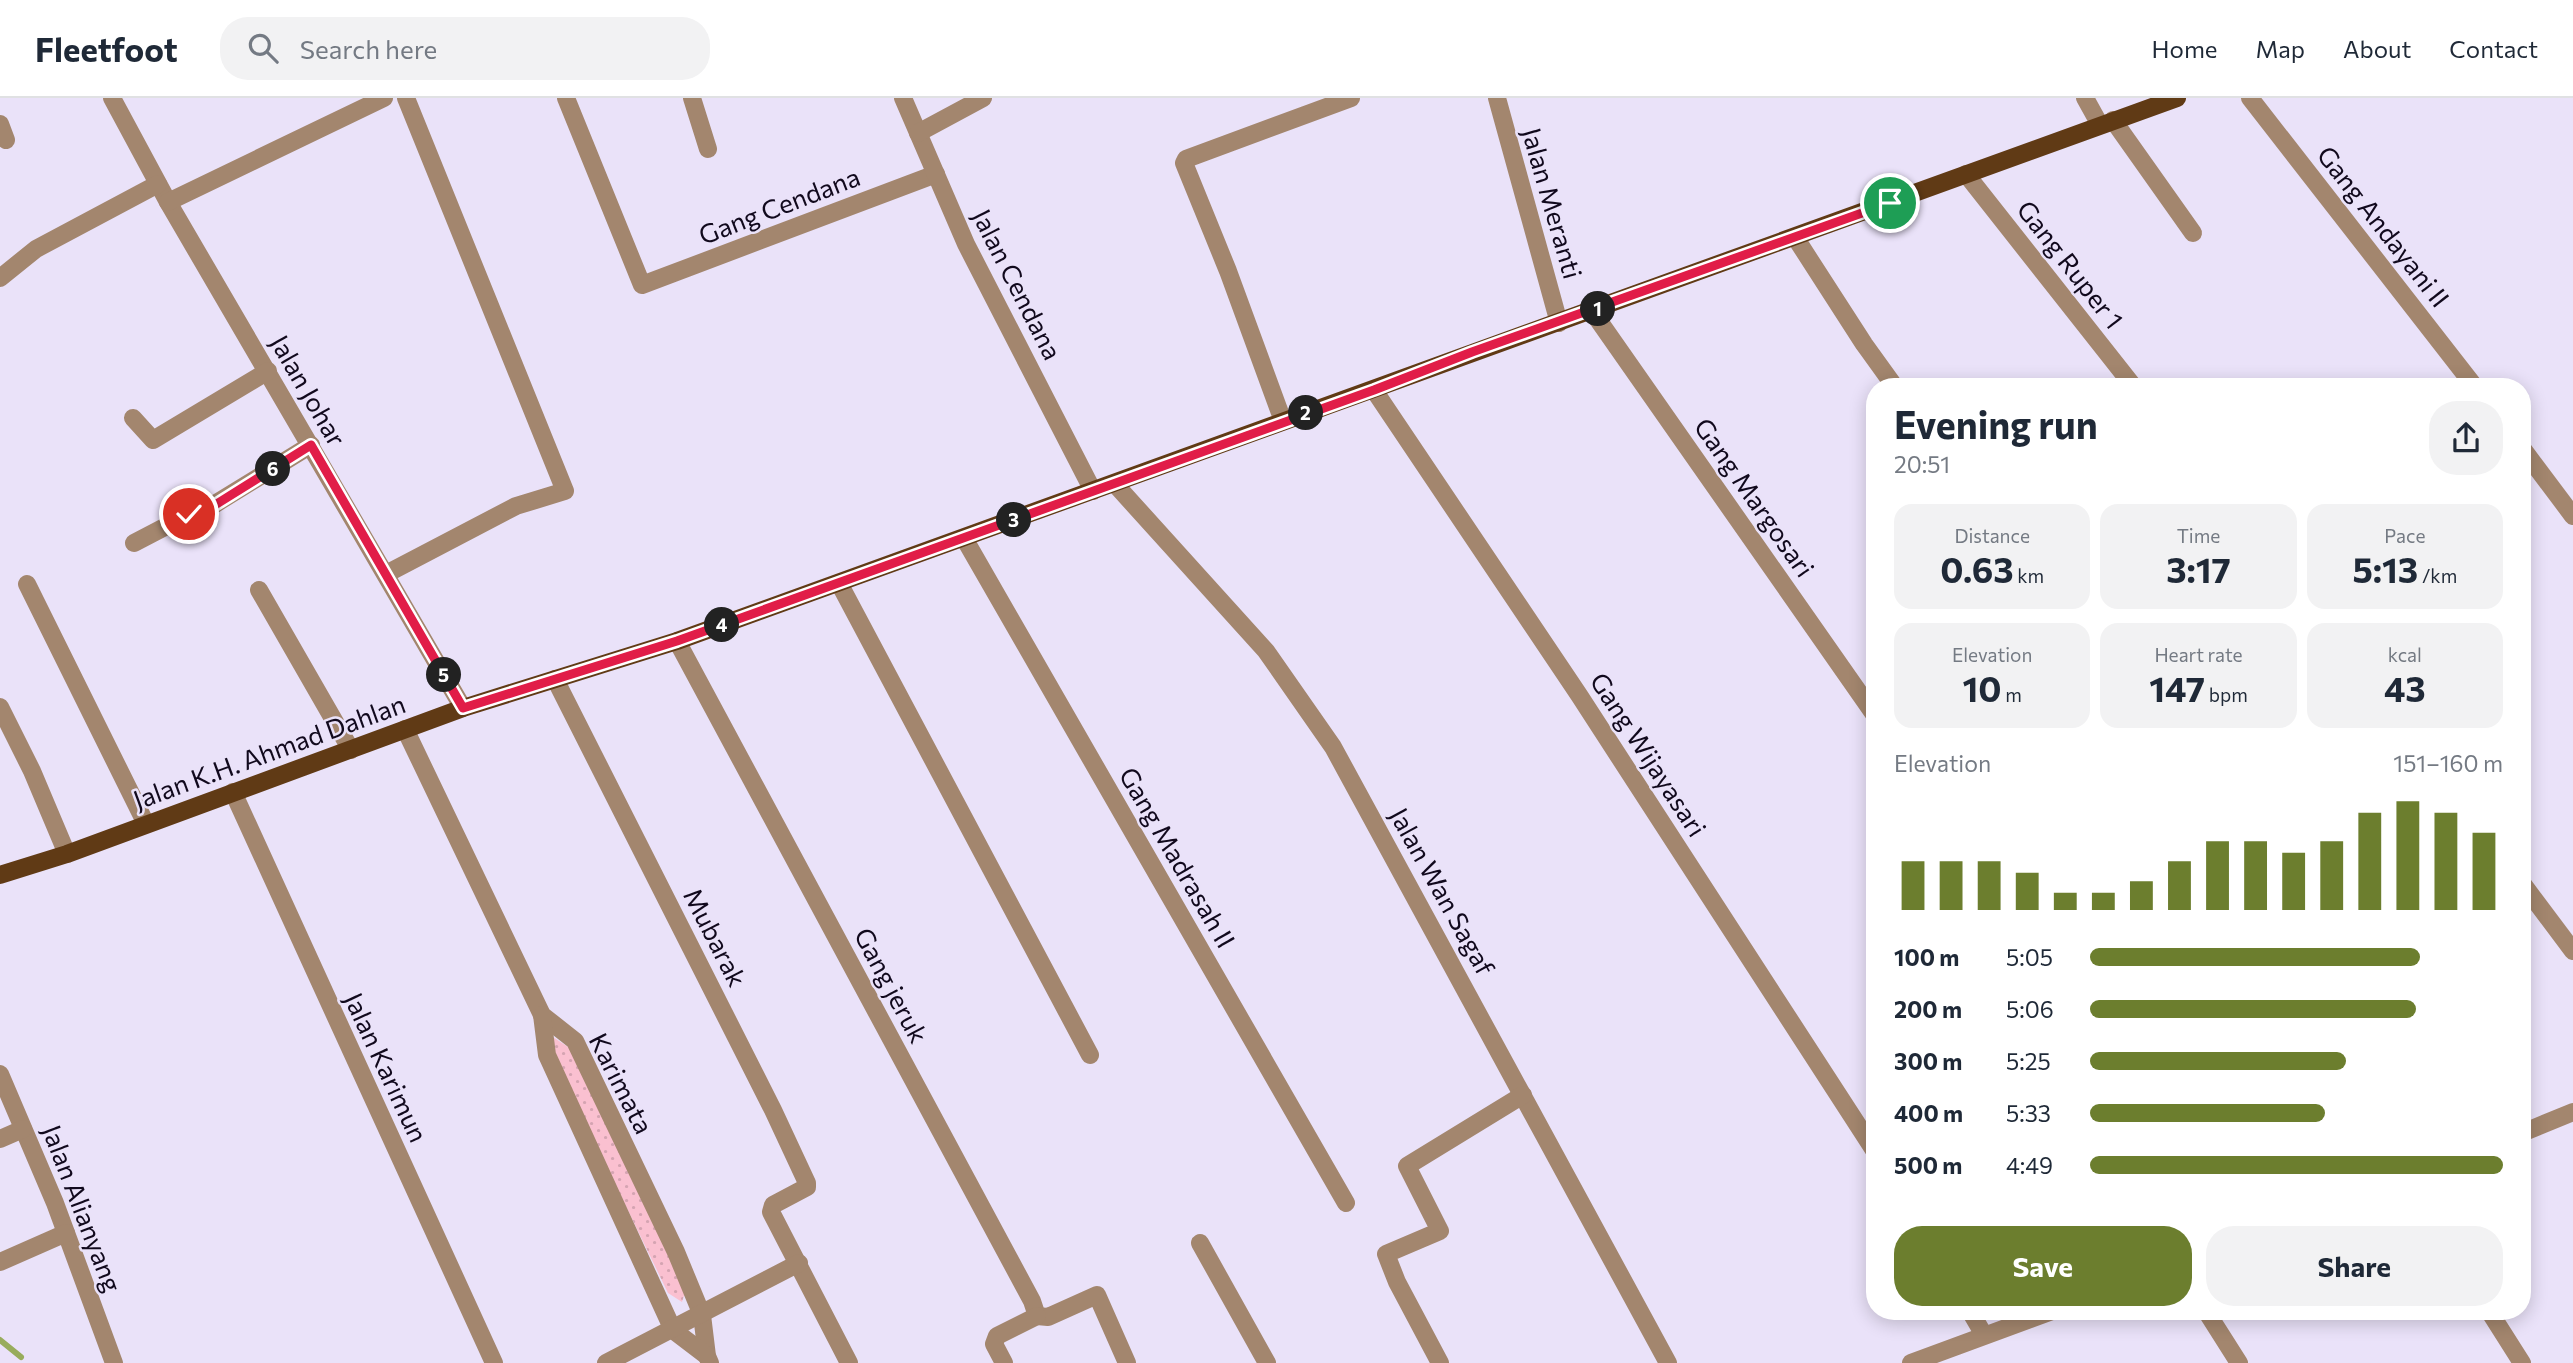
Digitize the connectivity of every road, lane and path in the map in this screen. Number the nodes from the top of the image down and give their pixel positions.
1 (112, 98) edge
2 (384, 98) edge
3 (406, 98) edge
4 (566, 98) edge
5 (692, 98) edge
6 (903, 98) edge
7 (983, 98) edge
8 (1351, 98) edge
9 (1497, 98) edge
10 (2085, 98) edge
11 (2177, 98) edge
12 (2250, 98) edge
13 (2107, 123) junction
14 (918, 133) junction
15 (708, 149) dead end
16 (936, 174) junction
17 (1966, 174) junction
18 (159, 184) junction
19 (168, 202) junction
20 (2193, 233) dead end
21 (1795, 237) junction
22 (0, 278) edge
23 (1592, 311) junction
24 (1559, 323) junction
25 (268, 371) junction
26 (1889, 378) edge
27 (2127, 378) edge
28 (2468, 378) edge
29 (1374, 390) junction
30 (133, 418) dead end
31 (1283, 421) junction
32 (311, 445) junction
33 (2531, 460) edge
34 (1115, 484) junction
35 (1094, 491) junction
36 (2573, 516) edge
37 (964, 538) junction
38 (134, 543) dead end
39 (386, 574) junction
40 (839, 583) junction
41 (27, 584) dead end
42 (259, 590) dead end
43 (677, 641) junction
44 (555, 679) junction
45 (1866, 703) edge
46 (0, 707) edge
47 (463, 708) junction
48 (405, 729) junction
49 (351, 750) junction
50 (233, 792) junction
51 (146, 824) junction
52 (67, 854) junction
53 (0, 875) edge
54 (2531, 895) edge
55 (2573, 951) edge
56 (542, 1015) junction
57 (1090, 1055) dead end
58 (0, 1074) edge
59 (1523, 1095) junction
60 (2573, 1112) edge
61 (23, 1129) junction
62 (2531, 1129) edge
63 (1866, 1138) edge
64 (0, 1139) edge
65 (1346, 1202) dead end
66 (66, 1233) junction
67 (1200, 1243) dead end
68 (0, 1262) edge
69 (799, 1263) junction
70 (702, 1315) junction
71 (1037, 1316) junction
72 (1975, 1320) edge
73 (2026, 1320) edge
74 (2212, 1320) edge
75 (2494, 1320) edge
76 (673, 1330) junction
77 (1984, 1335) junction
78 (1941, 1358) edge
79 (709, 1360) edge
80 (114, 1363) edge
81 (494, 1363) edge
82 (606, 1363) edge
83 (849, 1363) edge
84 (1004, 1363) edge
85 (1127, 1363) edge
86 (1267, 1363) edge
87 (1440, 1363) edge
88 (1668, 1363) edge
89 (1910, 1363) edge
90 (2239, 1363) edge
91 (2522, 1363) edge

1 - 18 street, Jalan Johar
2 - 19 street
3 - 39 street
4 - 16 street, Gang Cendana
5 - 15 street
6 - 14 street, Jalan Cendana
7 - 14 street
8 - 31 street
9 - 24 street, Jalan Meranti
10 - 13 street
11 - 13 main road, Jalan K.H. Ahmad Dahlan
12 - 28 street, Gang Andayani II
13 - 17 main road, Jalan K.H. Ahmad Dahlan
13 - 20 street
14 - 16 street, Jalan Cendana
16 - 35 street, Jalan Cendana
17 - 21 main road, Jalan K.H. Ahmad Dahlan
17 - 27 street, Gang Ruper 1
18 - 19 street, Jalan Johar
18 - 22 street
19 - 25 street, Jalan Johar
21 - 23 main road, Jalan K.H. Ahmad Dahlan
21 - 26 street
23 - 24 main road, Jalan K.H. Ahmad Dahlan
23 - 45 street, Gang Margosari
24 - 29 main road, Jalan K.H. Ahmad Dahlan
25 - 30 street
25 - 32 street, Jalan Johar
29 - 31 main road, Jalan K.H. Ahmad Dahlan
29 - 63 street, Gang Wijayasari
31 - 34 main road, Jalan K.H. Ahmad Dahlan
32 - 38 street
32 - 39 street, Jalan Johar
33 - 36 street
34 - 35 main road, Jalan K.H. Ahmad Dahlan
34 - 59 street, Jalan Wan Sagaf
35 - 37 main road, Jalan K.H. Ahmad Dahlan
37 - 40 main road, Jalan K.H. Ahmad Dahlan
37 - 65 street, Gang Madrasah II
39 - 47 street, Jalan Johar
40 - 43 main road, Jalan K.H. Ahmad Dahlan
40 - 57 street
41 - 51 street
42 - 49 street
43 - 44 main road, Jalan K.H. Ahmad Dahlan
43 - 71 street, Gang jeruk
44 - 47 main road, Jalan K.H. Ahmad Dahlan
44 - 69 street, Mubarak
46 - 52 street
47 - 48 main road, Jalan K.H. Ahmad Dahlan
48 - 49 main road, Jalan K.H. Ahmad Dahlan
48 - 56 street, Karimata
49 - 50 main road, Jalan K.H. Ahmad Dahlan
50 - 51 main road, Jalan K.H. Ahmad Dahlan
50 - 81 street, Jalan Karimun
51 - 52 main road, Jalan K.H. Ahmad Dahlan
52 - 53 main road, Jalan K.H. Ahmad Dahlan
54 - 55 street
56 - 70 street, Karimata
56 - 76 street
58 - 61 street, Jalan Alianyang
59 - 87 street
59 - 88 street, Jalan Wan Sagaf
60 - 62 street
61 - 64 street
61 - 66 street, Jalan Alianyang
66 - 68 street
66 - 80 street, Jalan Alianyang
67 - 86 street
69 - 70 street
69 - 83 street
70 - 76 street
70 - 79 street, Karimata
71 - 84 street
71 - 85 street
72 - 77 street
73 - 77 street
74 - 90 street
75 - 91 street
76 - 79 street
76 - 82 street
77 - 78 street
78 - 89 street

